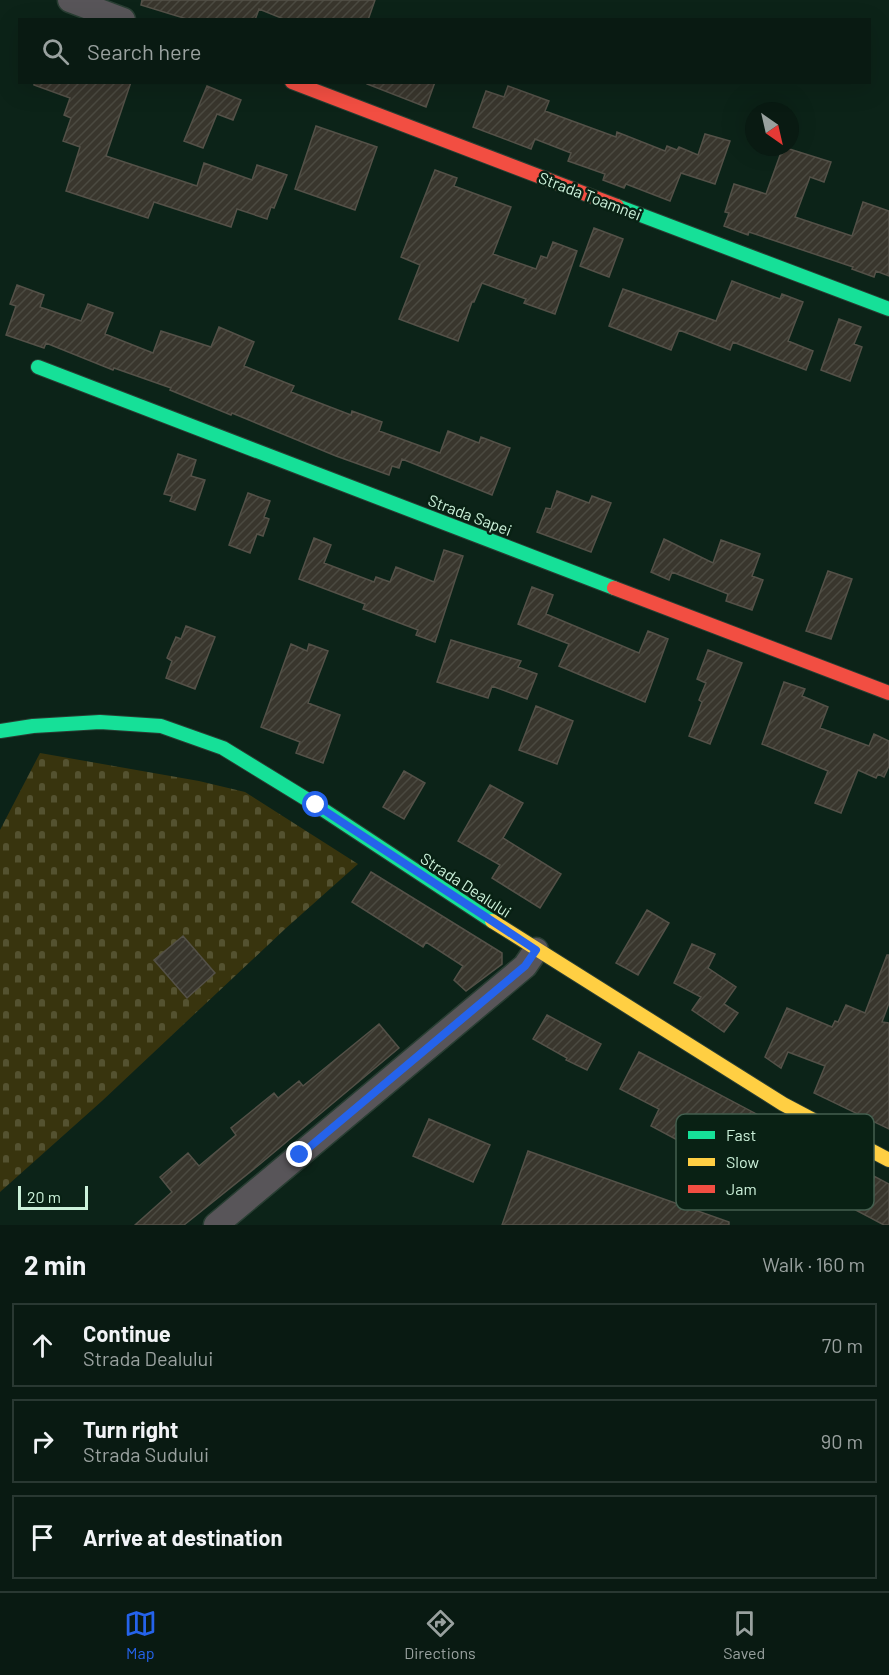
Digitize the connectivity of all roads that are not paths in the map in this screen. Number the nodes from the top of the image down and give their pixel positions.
1 (70, 0) edge
2 (118, 18) edge
3 (297, 84) edge
4 (889, 309) edge
5 (38, 367) dead end
6 (889, 693) edge
7 (0, 731) edge
8 (536, 950) junction
9 (802, 1114) edge
10 (874, 1152) edge
11 (889, 1160) edge
12 (216, 1225) edge

1 - 2 street
3 - 4 street, Strada Toamnei
5 - 6 street, Strada Sapei
7 - 8 street, Strada Dealului
8 - 9 street, Strada Dealului
8 - 12 street
10 - 11 street, Strada Dealului

